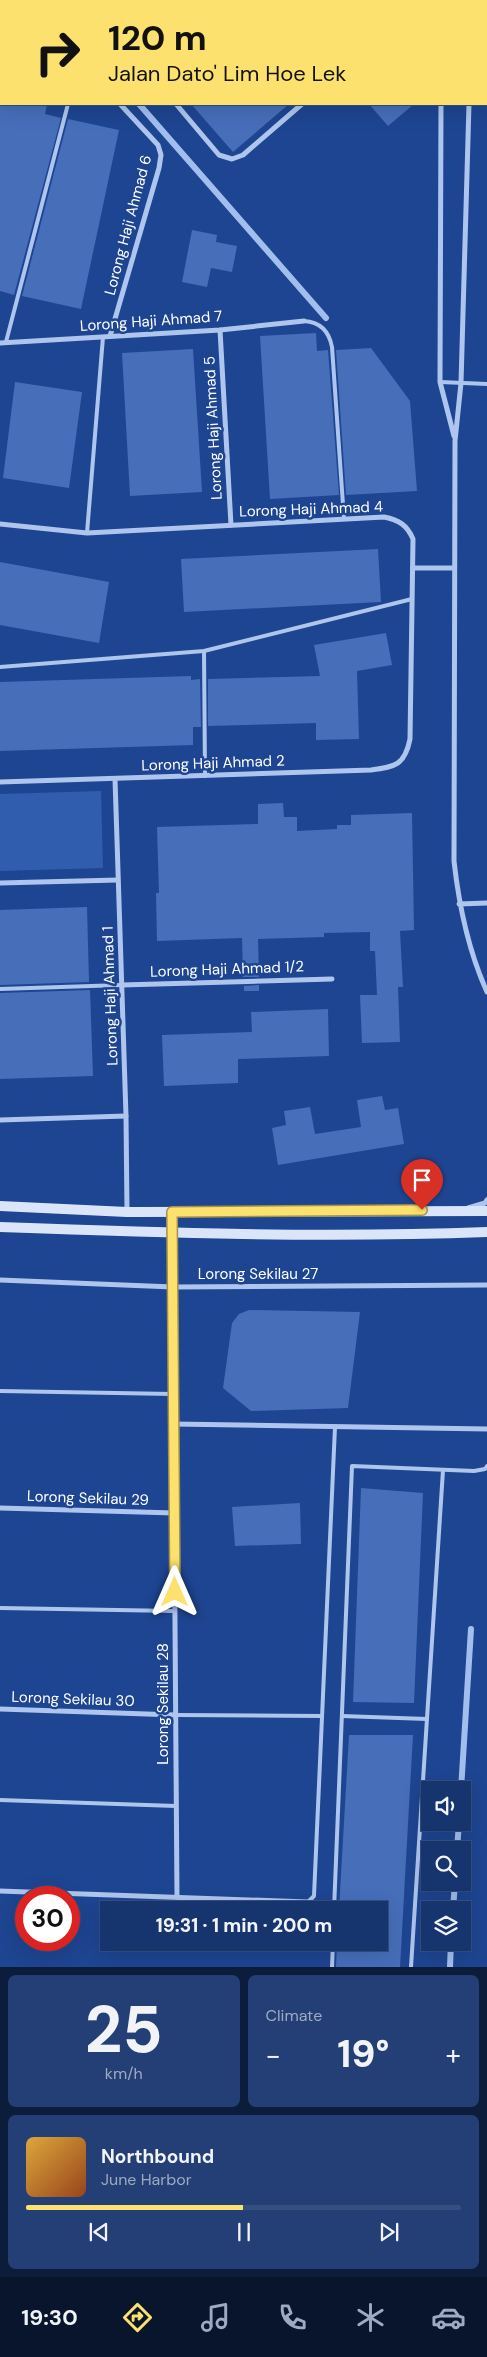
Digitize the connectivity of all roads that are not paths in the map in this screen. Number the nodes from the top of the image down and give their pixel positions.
1 (68, 105) edge
2 (121, 105) edge
3 (177, 105) edge
4 (301, 105) edge
5 (441, 105) edge
6 (469, 105) edge
7 (304, 321) joint
8 (220, 330) junction
9 (110, 336) junction
10 (103, 337) junction
11 (3, 343) edge
12 (440, 382) junction
13 (462, 383) junction
14 (487, 384) edge
15 (455, 441) junction
16 (344, 519) junction
17 (0, 524) edge
18 (231, 525) junction
19 (87, 533) junction
20 (413, 568) junction
21 (454, 568) junction
22 (412, 599) junction
23 (204, 651) junction
24 (0, 667) edge
25 (410, 740) joint
26 (205, 776) junction
27 (115, 778) junction
28 (0, 782) edge
29 (118, 880) junction
30 (0, 884) edge
31 (487, 903) edge
32 (459, 904) junction
33 (332, 979) dead end
34 (485, 981) edge
35 (122, 985) junction
36 (0, 989) edge
37 (487, 992) edge
38 (126, 1116) junction
39 (0, 1120) edge
40 (487, 1200) edge
41 (0, 1206) edge
42 (460, 1210) junction
43 (487, 1210) edge
44 (127, 1212) junction
45 (172, 1212) junction
46 (0, 1226) edge
47 (487, 1232) edge
48 (172, 1234) junction
49 (0, 1280) edge
50 (487, 1285) edge
51 (173, 1287) junction
52 (0, 1391) edge
53 (173, 1394) junction
54 (174, 1424) junction
55 (335, 1427) junction
56 (487, 1429) edge
57 (487, 1466) edge
58 (443, 1470) junction
59 (0, 1508) edge
60 (174, 1513) junction
61 (0, 1608) edge
62 (175, 1611) junction
63 (0, 1709) edge
64 (176, 1715) junction
65 (322, 1716) junction
66 (342, 1716) junction
67 (427, 1719) junction
68 (0, 1800) edge
69 (176, 1806) junction
70 (0, 1891) edge
71 (177, 1897) junction
72 (282, 1901) edge
73 (309, 1901) edge
74 (334, 1901) edge
75 (333, 1951) edge
76 (332, 1967) edge
77 (411, 1967) edge

1 - 11 lane
2 - 9 street, Lorong Haji Ahmad 6
3 - 4 street
5 - 12 street
6 - 13 street
7 - 8 street, Lorong Haji Ahmad 7
7 - 16 lane
8 - 9 street, Lorong Haji Ahmad 7
8 - 18 street, Lorong Haji Ahmad 5
9 - 10 street, Lorong Haji Ahmad 7
10 - 11 street, Lorong Haji Ahmad 7
10 - 19 lane
12 - 13 lane
12 - 15 street
13 - 14 lane
13 - 15 street
15 - 21 street
16 - 18 street, Lorong Haji Ahmad 4
16 - 20 street, Lorong Haji Ahmad 4
17 - 19 street, Lorong Haji Ahmad 4
18 - 19 street, Lorong Haji Ahmad 4
20 - 21 street
20 - 22 street, Lorong Haji Ahmad 4
21 - 32 street
22 - 23 lane
22 - 25 street, Lorong Haji Ahmad 4
23 - 24 lane
23 - 26 lane
25 - 26 street, Lorong Haji Ahmad 2
26 - 27 street, Lorong Haji Ahmad 2
27 - 28 street, Lorong Haji Ahmad 2
27 - 29 street, Lorong Haji Ahmad 1
29 - 30 street
29 - 35 street, Lorong Haji Ahmad 1
31 - 32 street
32 - 34 street
33 - 35 street, Lorong Haji Ahmad 1/2
34 - 37 street
35 - 36 lane
35 - 38 street, Lorong Haji Ahmad 1
38 - 39 street
38 - 44 street, Lorong Haji Ahmad 1
40 - 42 street
41 - 44 street
42 - 43 street
42 - 45 street
44 - 45 street
45 - 48 street, Lorong Sekilau 28
46 - 48 street
47 - 48 street
48 - 51 street, Lorong Sekilau 28
49 - 51 street, Lorong Sekilau 27
50 - 51 street, Lorong Sekilau 27
51 - 53 street, Lorong Sekilau 28
52 - 53 lane
53 - 54 street, Lorong Sekilau 28
54 - 55 street
54 - 60 street, Lorong Sekilau 28
55 - 56 street
55 - 65 lane
57 - 58 lane
58 - 66 lane
58 - 67 lane
59 - 60 street, Lorong Sekilau 29
60 - 62 street, Lorong Sekilau 28
61 - 62 lane
62 - 64 street, Lorong Sekilau 28
63 - 64 street, Lorong Sekilau 30
64 - 65 lane
64 - 69 street, Lorong Sekilau 28
65 - 73 lane
66 - 67 lane
66 - 74 lane
67 - 77 lane
68 - 69 lane
69 - 71 street, Lorong Sekilau 28
70 - 71 street
71 - 72 street
75 - 76 lane

